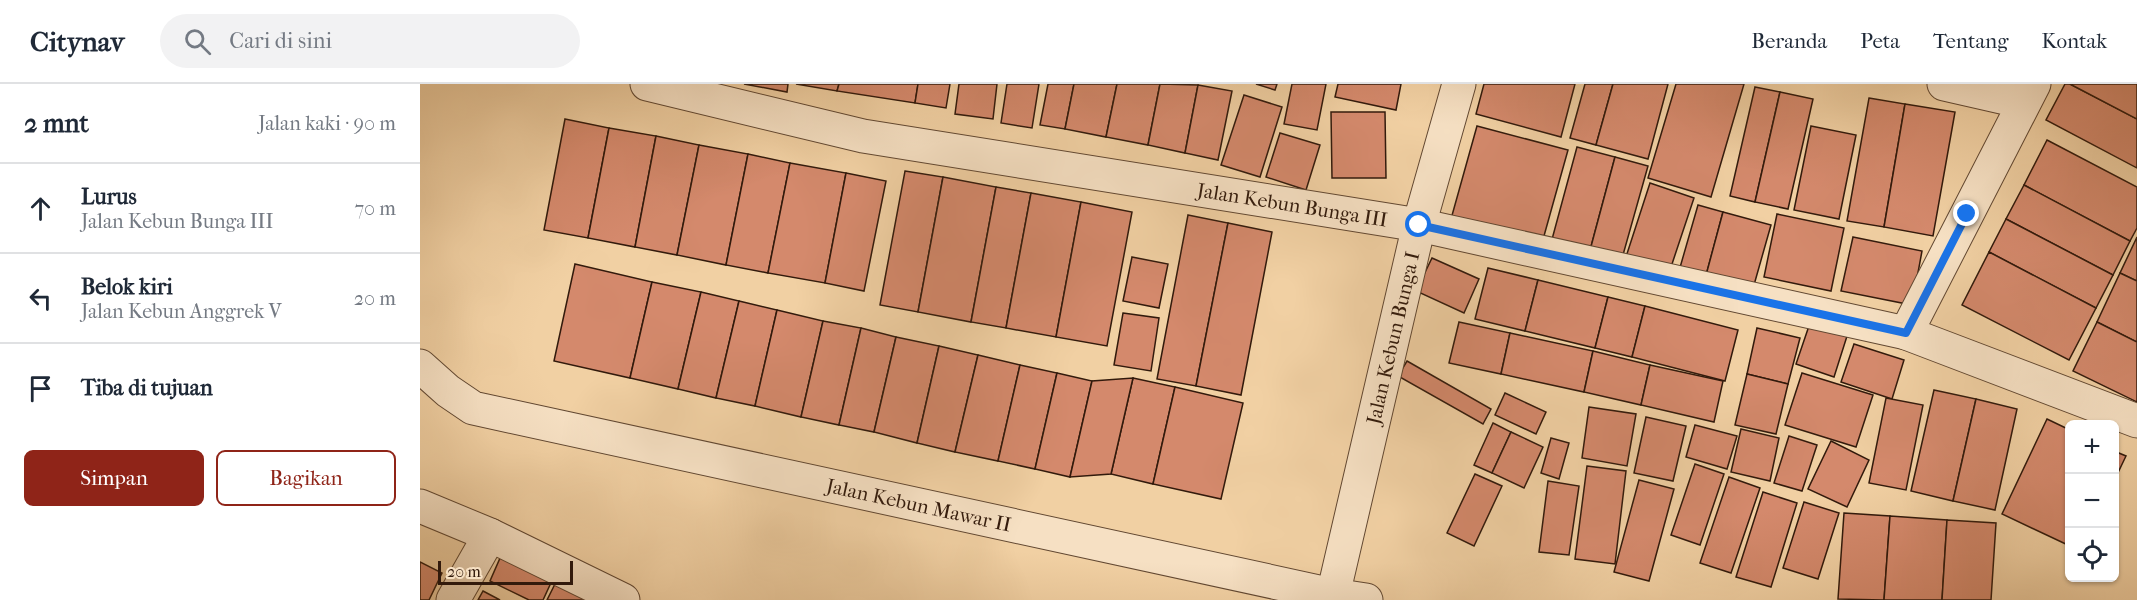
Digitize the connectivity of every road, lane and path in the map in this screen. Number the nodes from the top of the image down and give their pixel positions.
1 (1459, 84) edge
2 (1944, 84) edge
3 (663, 86) edge
4 (2029, 93) edge
5 (1419, 225) junction
6 (1906, 333) junction
7 (420, 366) edge
8 (2137, 421) edge
9 (420, 506) edge
10 (490, 535) junction
11 (1333, 595) junction
12 (453, 600) edge
13 (624, 600) edge
14 (1365, 600) edge

1 - 5 street, Jalan Kebun Bunga I
2 - 4 street
3 - 5 street, Jalan Kebun Bunga III
4 - 6 street
5 - 6 street, Jalan Kebun Bunga III
5 - 11 street, Jalan Kebun Bunga I
6 - 8 street, Jalan Kebun Bunga III
7 - 11 street, Jalan Kebun Mawar II
9 - 10 street
10 - 12 street
10 - 13 street
11 - 14 street, Jalan Kebun Mawar II

